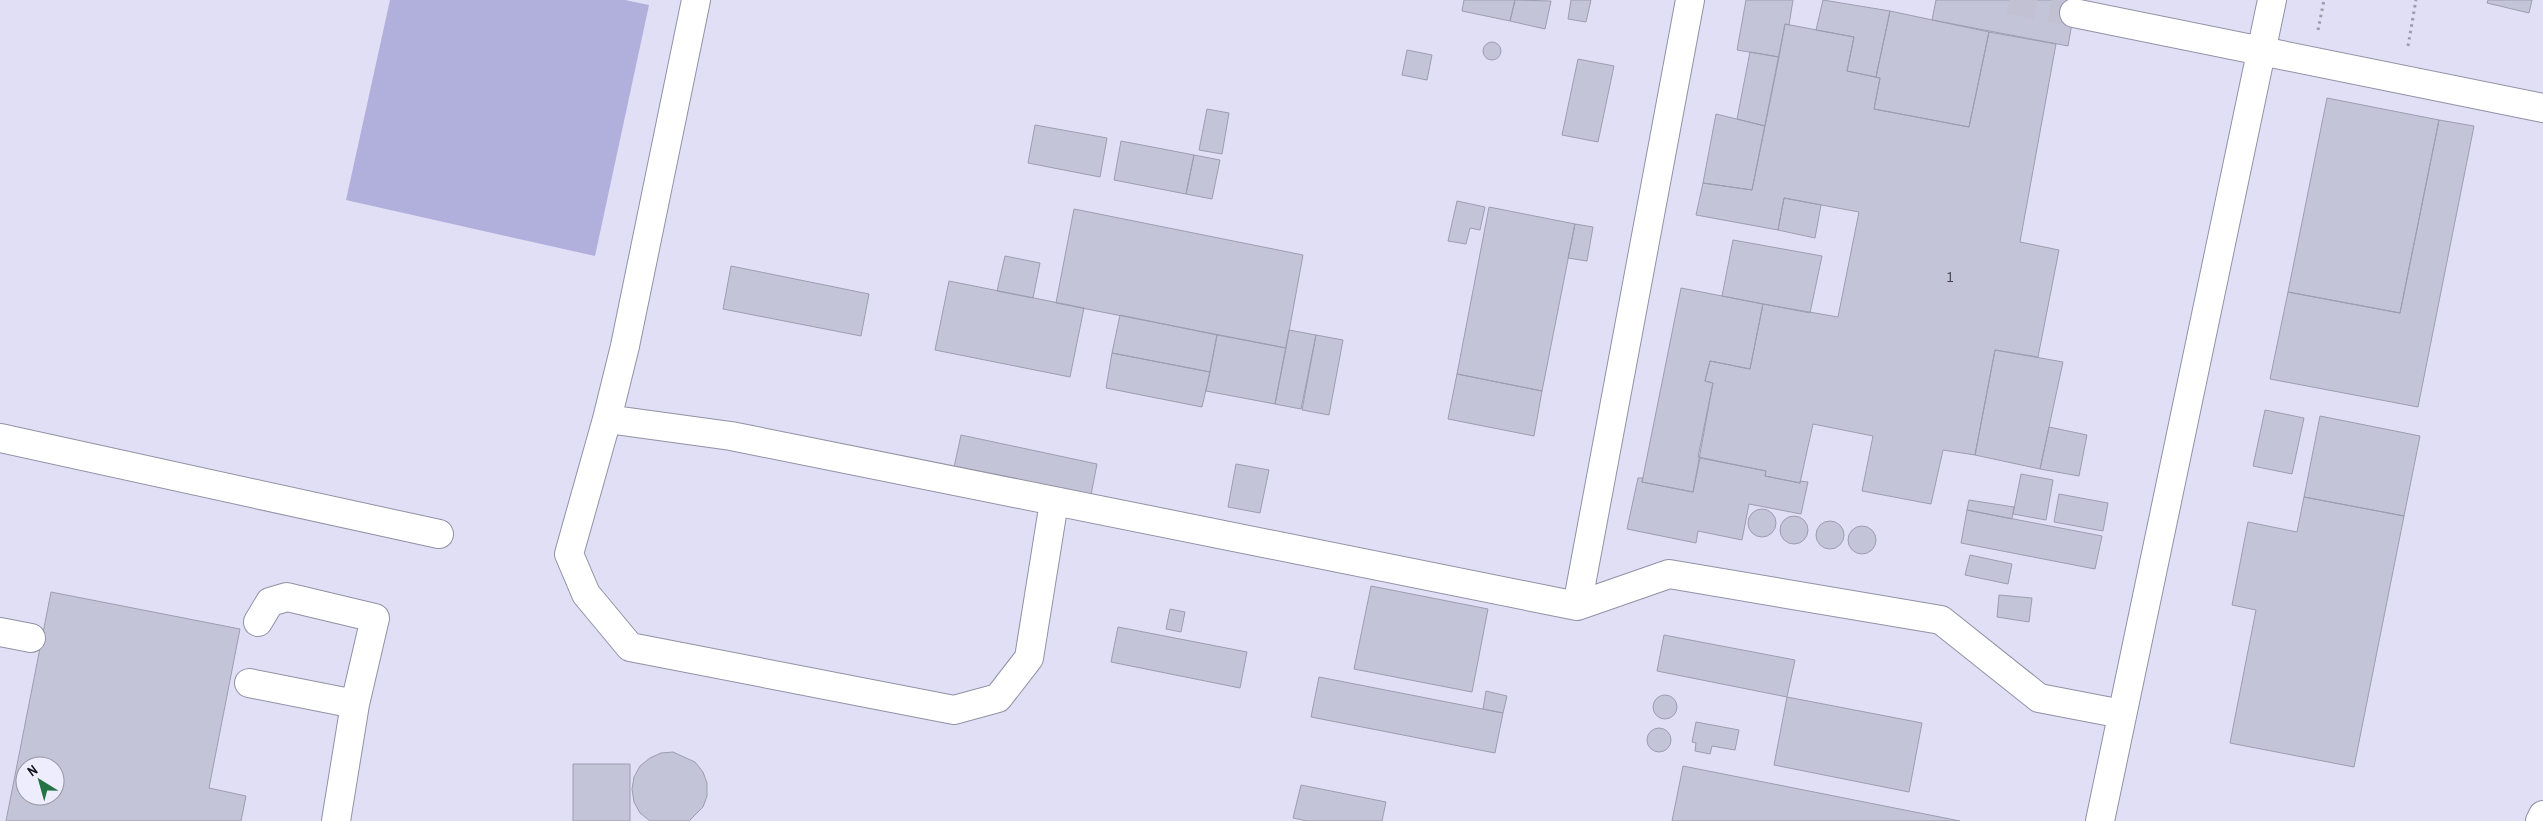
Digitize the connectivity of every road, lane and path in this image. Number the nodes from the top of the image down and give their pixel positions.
1 (696, 0) edge
2 (1690, 0) edge
3 (2272, 0) edge
4 (2416, 0) edge
5 (2074, 13) tunnel mouth
6 (2261, 52) junction
7 (2401, 80) junction
8 (2543, 108) edge
9 (607, 419) junction
10 (0, 438) edge
11 (1054, 502) junction
12 (439, 534) dead end
13 (1577, 606) junction
14 (258, 622) dead end
15 (0, 632) edge
16 (31, 638) dead end
17 (249, 683) dead end
18 (355, 704) junction
19 (2122, 714) junction
20 (2543, 815) edge
21 (336, 821) edge
22 (2100, 821) edge
23 (2540, 821) edge

1 - 9 lane
2 - 13 lane
3 - 6 lane
4 - 7 path
5 - 6 lane
6 - 7 lane
6 - 19 lane
7 - 8 lane
9 - 11 lane
9 - 11 lane
10 - 12 lane
11 - 13 lane
13 - 19 lane
14 - 18 lane
15 - 16 lane
17 - 18 lane
18 - 21 lane
19 - 22 lane
20 - 23 lane

